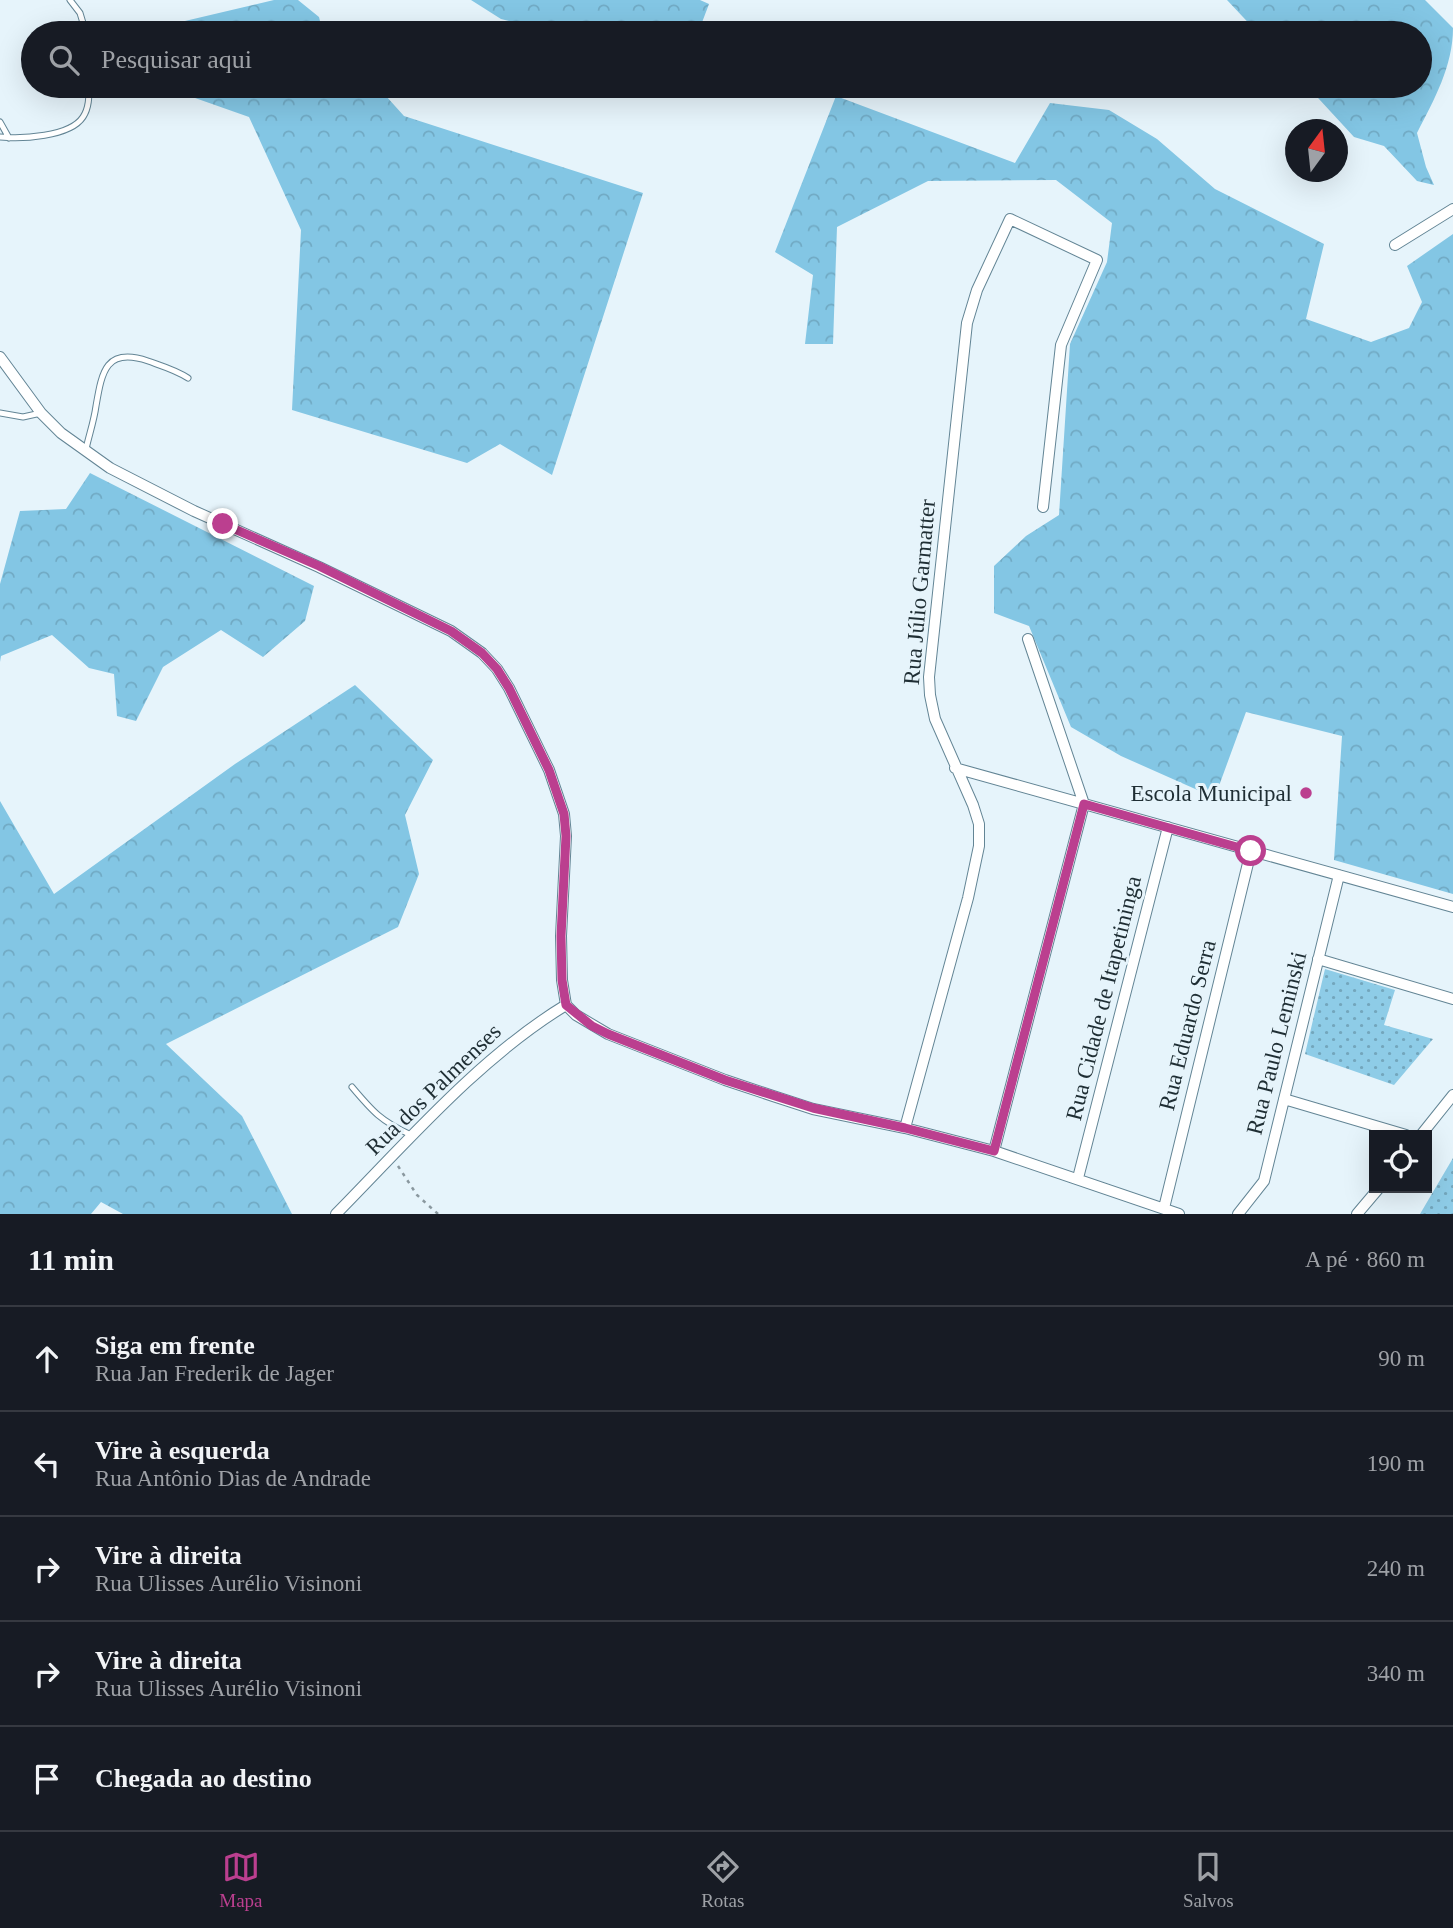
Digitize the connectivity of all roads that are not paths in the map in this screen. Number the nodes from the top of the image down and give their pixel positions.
1 (70, 0) edge
2 (82, 21) edge
3 (88, 98) edge
4 (0, 122) edge
5 (0, 137) edge
6 (9, 138) junction
7 (1453, 209) edge
8 (1395, 245) dead end
9 (0, 357) edge
10 (188, 378) dead end
11 (0, 413) edge
12 (41, 413) junction
13 (85, 452) junction
14 (1043, 507) dead end
15 (1028, 639) dead end
16 (956, 768) junction
17 (1084, 804) junction
18 (1168, 827) junction
19 (1251, 851) junction
20 (1339, 875) junction
21 (1453, 907) edge
22 (1318, 960) junction
23 (1453, 999) edge
24 (566, 1005) junction
25 (352, 1087) dead end
26 (1453, 1096) edge
27 (1283, 1099) junction
28 (905, 1128) junction
29 (1389, 1130) edge
30 (1425, 1130) edge
31 (413, 1136) junction
32 (994, 1151) junction
33 (1078, 1178) junction
34 (1374, 1193) edge
35 (1164, 1208) junction
36 (336, 1214) edge
37 (1179, 1214) edge
38 (1238, 1214) edge
39 (1357, 1214) edge

1 - 2 lane
3 - 6 lane
4 - 6 lane
5 - 6 lane
7 - 8 street
9 - 12 street
10 - 13 lane
11 - 12 lane
12 - 13 street
13 - 24 street
14 - 16 street, Rua Júlio Garmatter
15 - 17 street
16 - 17 street
16 - 28 street, Rua Júlio Garmatter
17 - 18 street
17 - 32 street
18 - 19 street
18 - 33 street, Rua Cidade de Itapetininga
19 - 20 street
19 - 35 street, Rua Eduardo Serra
20 - 21 street
20 - 22 street, Rua Paulo Leminski
22 - 23 street
22 - 27 street, Rua Paulo Leminski
24 - 28 street
24 - 31 street, Rua dos Palmenses
25 - 31 lane
26 - 30 street
27 - 29 street
27 - 38 street, Rua Paulo Leminski
28 - 32 street
31 - 36 street, Rua dos Palmenses
32 - 33 street
33 - 35 street
34 - 39 street
35 - 37 street

